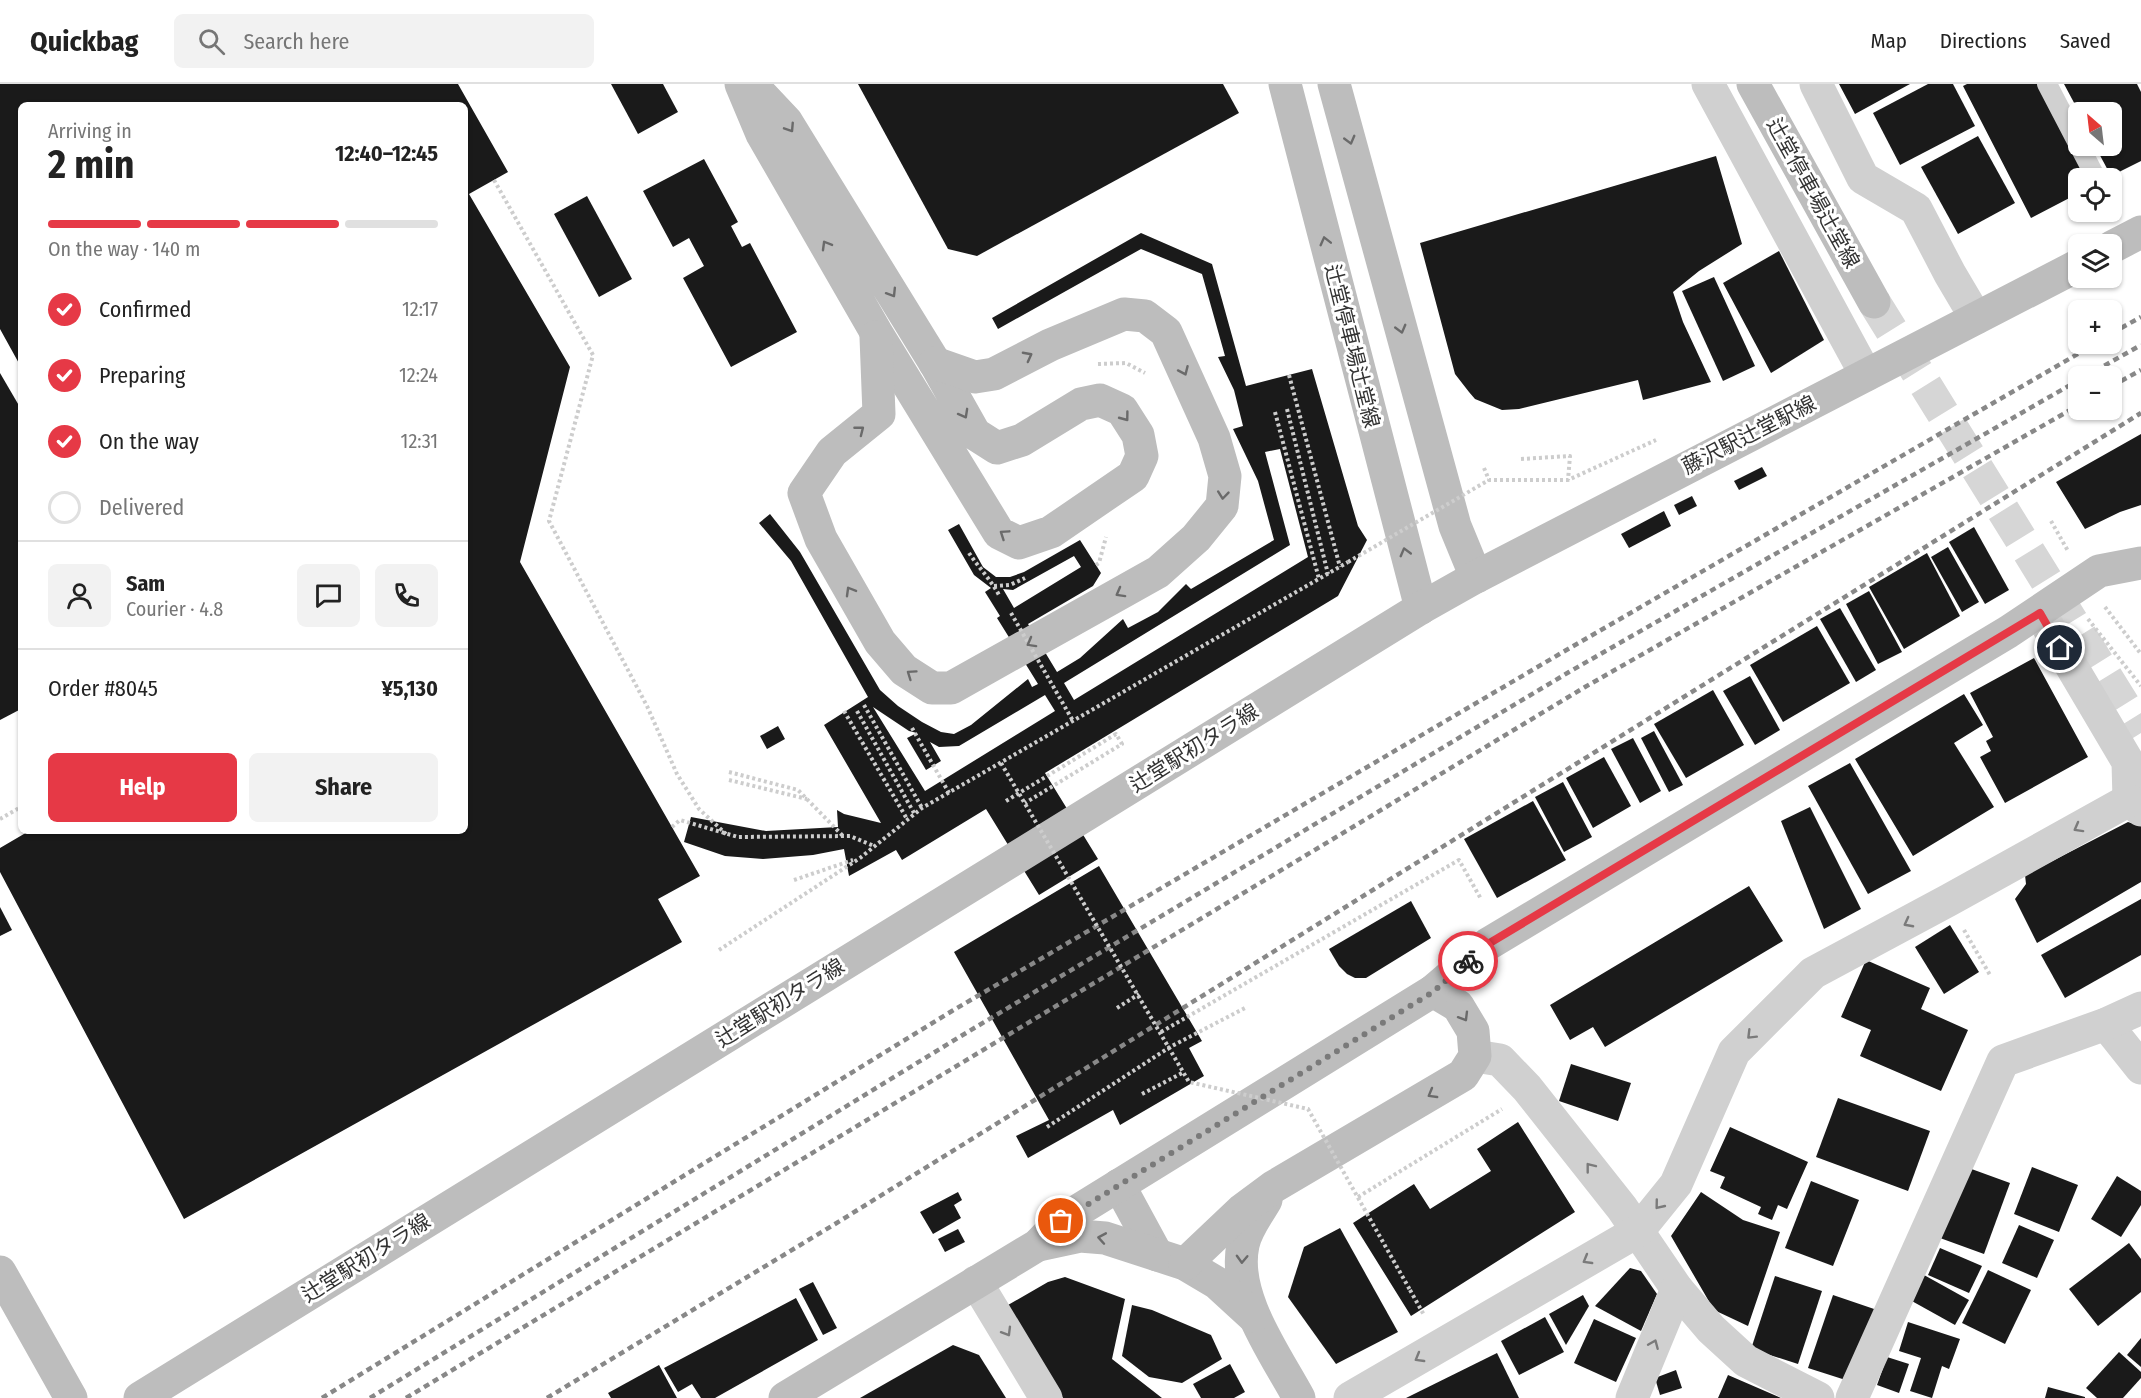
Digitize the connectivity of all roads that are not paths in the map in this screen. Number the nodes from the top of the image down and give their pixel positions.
1 (741, 84) edge
2 (751, 84) edge
3 (1285, 84) edge
4 (1708, 84) edge
5 (1753, 84) edge
6 (1816, 84) edge
7 (2047, 84) edge
8 (1337, 85) edge
9 (2091, 168) edge
10 (2141, 232) edge
11 (2122, 242) edge
12 (2068, 271) edge
13 (1874, 302) tunnel mouth
14 (1976, 318) junction
15 (876, 332) junction
16 (935, 363) junction
17 (1866, 375) junction
18 (2141, 564) edge
19 (1476, 577) junction
20 (1421, 608) junction
21 (2040, 613) junction
22 (2135, 805) edge
23 (1433, 992) junction
24 (2141, 1008) edge
25 (2106, 1024) junction
26 (1474, 1056) junction
27 (2141, 1068) edge
28 (1119, 1185) junction
29 (1273, 1187) junction
30 (1638, 1231) junction
31 (1038, 1245) junction
32 (1172, 1260) junction
33 (0, 1272) edge
34 (976, 1282) junction
35 (1677, 1288) junction
36 (1254, 1316) junction
37 (71, 1398) edge
38 (140, 1398) edge
39 (785, 1398) edge
40 (1046, 1398) edge
41 (1299, 1398) edge
42 (1350, 1398) edge
43 (1632, 1398) edge
44 (1818, 1398) edge
45 (1852, 1398) edge

15 -> 1 street
2 -> 16 street
20 -> 3 street, 辻堂停車場辻堂線
4 - 17 street
5 - 13 street, 辻堂停車場辻堂線
6 - 14 street
7 - 9 lane
8 -> 19 street
10 - 11 street
12 - 14 street, 藤沢駅辻堂駅線
14 - 17 street, 藤沢駅辻堂駅線
16 -> 15 street
16 -> 15 street
17 - 19 street, 藤沢駅辻堂駅線
18 - 21 street
19 - 20 street, 藤沢駅辻堂駅線
20 - 38 street, 辻堂駅初タラ線
21 - 22 street
21 - 23 street
22 -> 30 street
23 -> 26 street
23 - 28 street
24 - 25 street
25 - 27 street
25 - 45 street
26 -> 29 street
30 -> 26 street
28 - 31 street
28 - 32 street
29 - 32 street
29 -> 36 street
30 - 35 street
30 -> 42 street
32 -> 31 street
31 - 34 street
32 - 36 street
33 - 37 street
34 - 39 street
34 -> 40 street
43 -> 35 street
35 - 44 street
36 - 41 street

